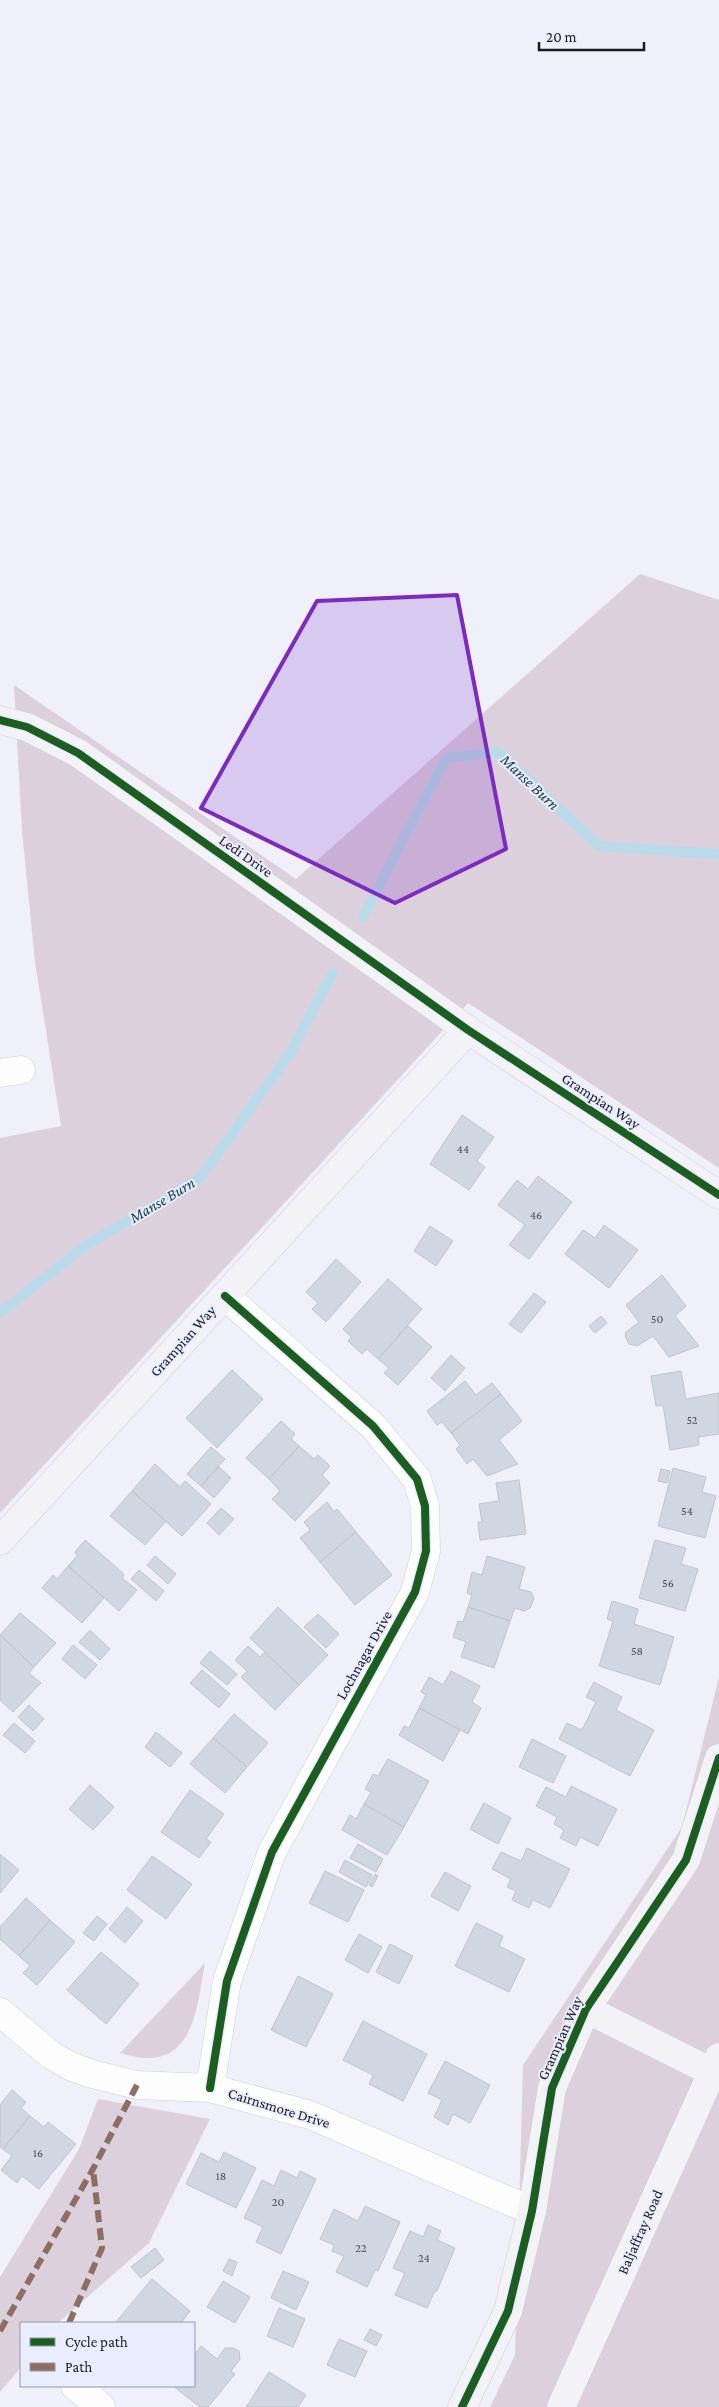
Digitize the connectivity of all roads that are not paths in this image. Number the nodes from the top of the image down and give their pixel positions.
1 (0, 720) edge
2 (468, 1030) junction
3 (719, 1195) edge
4 (225, 1296) junction
5 (0, 1541) edge
6 (719, 1758) edge
7 (586, 2009) junction
8 (0, 2012) edge
9 (716, 2064) edge
10 (210, 2088) junction
11 (532, 2211) junction
12 (76, 2387) edge
13 (101, 2407) edge
14 (462, 2407) edge
15 (561, 2407) edge

1 - 2 street, Ledi Drive
2 - 3 street, Grampian Way
2 - 4 street, Grampian Way
4 - 5 street, Grampian Way
4 - 10 street, Lochnagar Drive
6 - 7 street, Grampian Way
7 - 9 street, Grampian Way
7 - 11 street, Grampian Way
8 - 10 street, Cairnsmore Drive
9 - 15 street, Baljaffray Road
10 - 11 street, Cairnsmore Drive
11 - 14 street, Grampian Way
12 - 13 street

